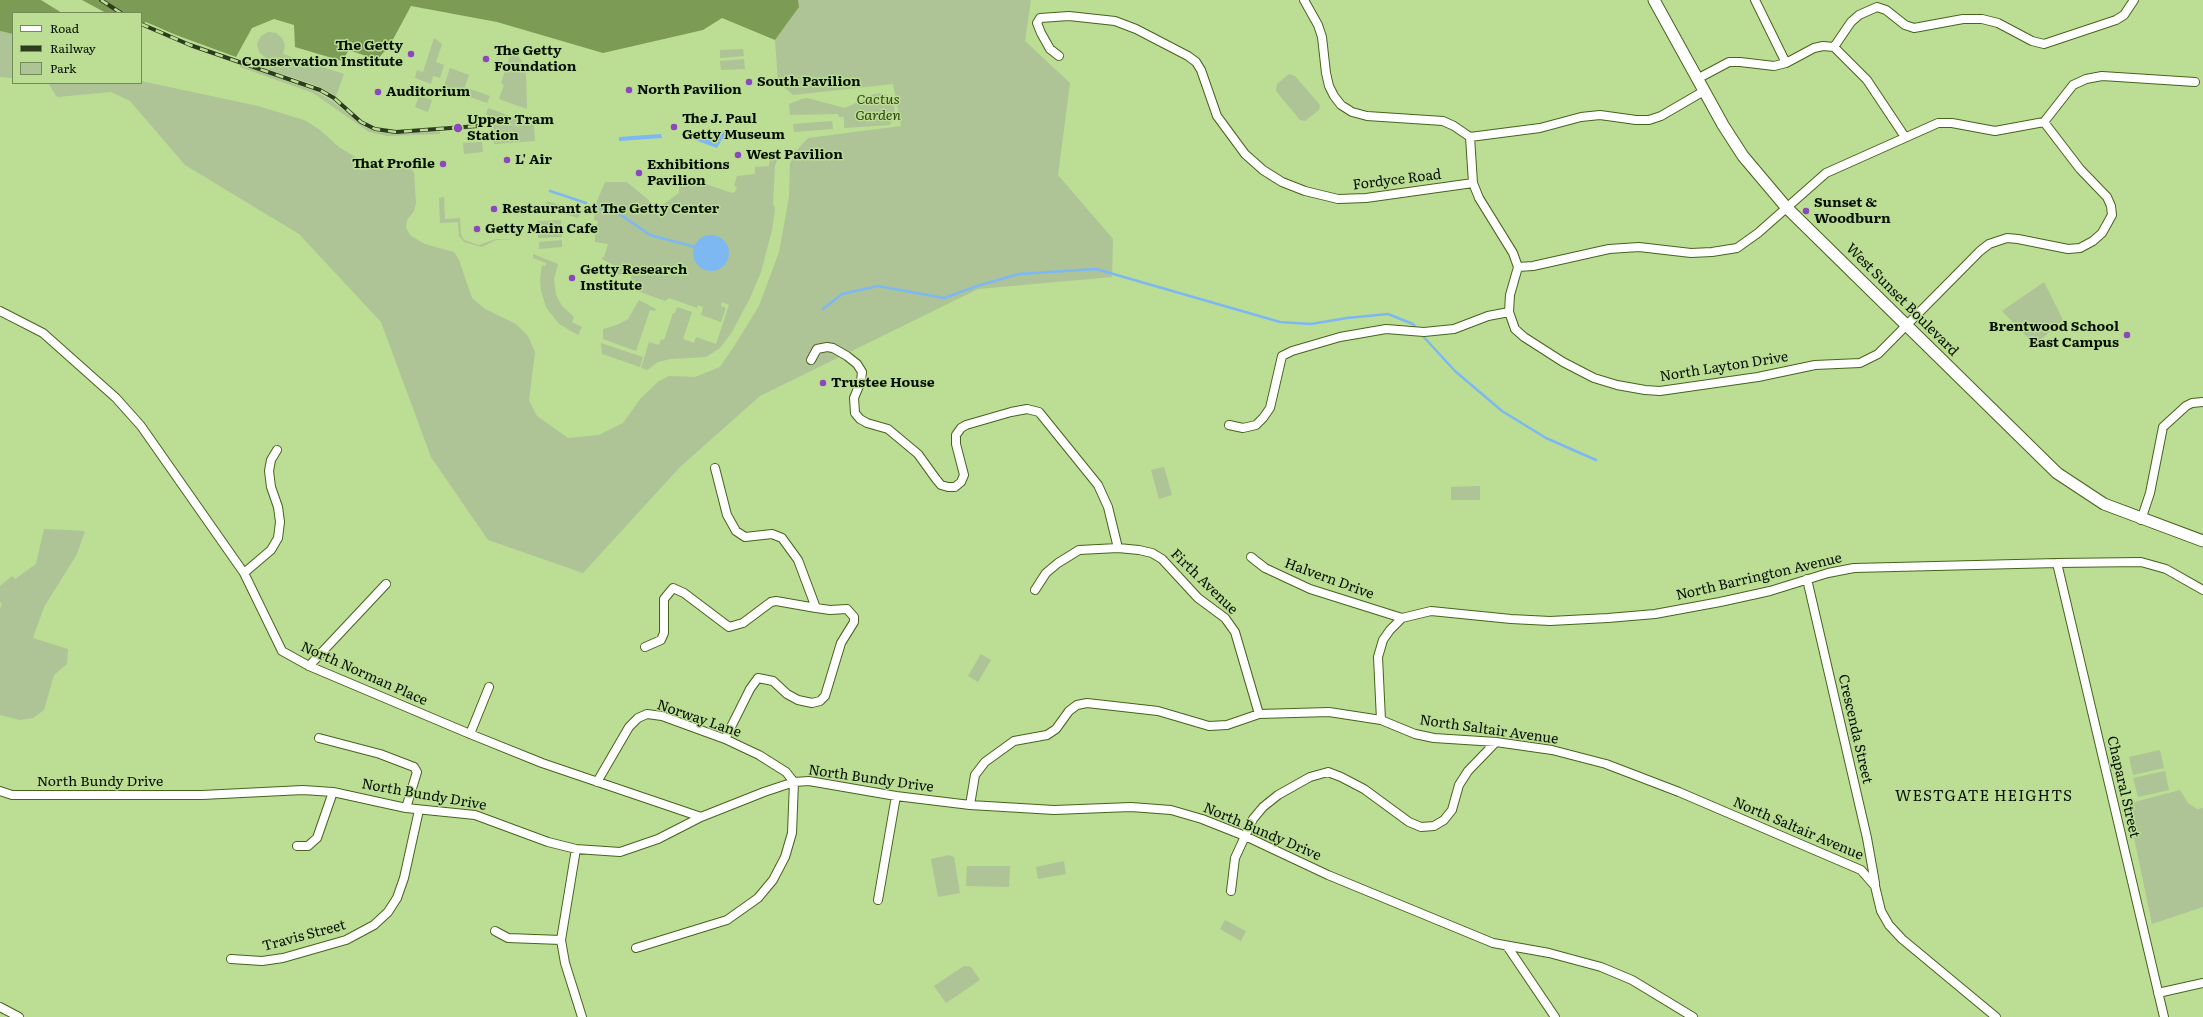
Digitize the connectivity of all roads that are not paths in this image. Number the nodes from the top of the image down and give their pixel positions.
1 (1304, 0) edge
2 (1654, 0) edge
3 (1755, 0) edge
4 (2134, 0) edge
5 (1834, 47) junction
6 (1059, 56) dead end
7 (1786, 63) junction
8 (1697, 79) junction
9 (2195, 82) dead end
10 (1704, 91) junction
11 (2044, 122) junction
12 (1470, 137) junction
13 (1905, 137) junction
14 (1473, 183) junction
15 (1786, 207) junction
16 (1518, 267) junction
17 (0, 311) edge
18 (1509, 312) junction
19 (1906, 325) junction
20 (811, 360) dead end
21 (2203, 402) edge
22 (1229, 426) dead end
23 (277, 450) dead end
24 (715, 468) dead end
25 (2141, 520) junction
26 (2203, 541) edge
27 (1118, 548) junction
28 (1251, 557) dead end
29 (2057, 562) junction
30 (244, 573) junction
31 (1807, 579) junction
32 (386, 584) dead end
33 (1035, 590) dead end
34 (2203, 590) edge
35 (816, 608) junction
36 (1402, 618) junction
37 (645, 647) dead end
38 (308, 666) junction
39 (489, 687) dead end
40 (1259, 714) junction
41 (1381, 720) junction
42 (470, 734) junction
43 (319, 738) dead end
44 (726, 739) junction
45 (1496, 742) junction
46 (597, 782) junction
47 (794, 782) junction
48 (0, 791) edge
49 (333, 792) junction
50 (896, 796) junction
51 (970, 805) junction
52 (406, 808) junction
53 (419, 810) junction
54 (701, 817) junction
55 (1245, 836) junction
56 (297, 846) dead end
57 (576, 849) junction
58 (1875, 886) junction
59 (1231, 891) dead end
60 (878, 900) dead end
61 (495, 931) dead end
62 (561, 940) junction
63 (1507, 946) junction
64 (636, 948) dead end
65 (231, 959) dead end
66 (2203, 982) edge
67 (2158, 993) junction
68 (0, 1007) edge
69 (19, 1017) edge
70 (582, 1017) edge
71 (1555, 1017) edge
72 (1693, 1017) edge
73 (1996, 1017) edge
74 (2164, 1017) edge

1 - 12 street
2 - 8 main road, West Sunset Boulevard
3 - 7 street
4 - 5 street
5 - 7 street
5 - 13 street
6 - 14 street, Fordyce Road
7 - 8 street
8 - 10 main road, West Sunset Boulevard
9 - 11 street
10 - 12 street
10 - 15 main road, West Sunset Boulevard
11 - 13 street
11 - 19 street, North Layton Drive
12 - 14 street
13 - 15 street
14 - 16 street
15 - 16 street
15 - 19 main road, West Sunset Boulevard
16 - 18 street, North Layton Drive
17 - 30 street, North Norman Place
18 - 19 street, North Layton Drive
18 - 22 street
19 - 25 main road, West Sunset Boulevard
20 - 27 street
21 - 25 street
23 - 30 street
24 - 35 street
25 - 26 main road, West Sunset Boulevard
27 - 33 street, Firth Avenue
27 - 40 street, Firth Avenue
28 - 36 street, Halvern Drive
29 - 31 street, North Barrington Avenue
29 - 34 street, North Barrington Avenue
29 - 67 street, Chaparal Street
30 - 38 street, North Norman Place
31 - 36 street, North Barrington Avenue
31 - 58 street, Crescenda Street
32 - 38 street
35 - 37 street
35 - 44 street
36 - 41 street
38 - 42 street, North Norman Place
39 - 42 street
40 - 41 street, North Saltair Avenue
40 - 51 street, North Saltair Avenue
41 - 45 street, North Saltair Avenue
42 - 46 street, North Norman Place
43 - 52 street
44 - 46 street, Norway Lane
44 - 47 street, Norway Lane
45 - 55 street
45 - 58 street, North Saltair Avenue
46 - 54 street, North Norman Place
47 - 50 street, North Bundy Drive
47 - 54 street, North Bundy Drive
47 - 64 street
48 - 49 street, North Bundy Drive
49 - 52 street, North Bundy Drive
49 - 56 street
50 - 51 street, North Bundy Drive
50 - 60 street
51 - 55 street, North Bundy Drive
52 - 53 street, North Bundy Drive
53 - 57 street, North Bundy Drive
53 - 65 street, Travis Street
54 - 57 street, North Bundy Drive
55 - 59 street
55 - 63 street, North Bundy Drive
57 - 62 street
58 - 73 street, North Saltair Avenue
61 - 62 street
62 - 70 street
63 - 71 street
63 - 72 street, North Bundy Drive
66 - 67 street
67 - 74 street, Chaparal Street
68 - 69 street

